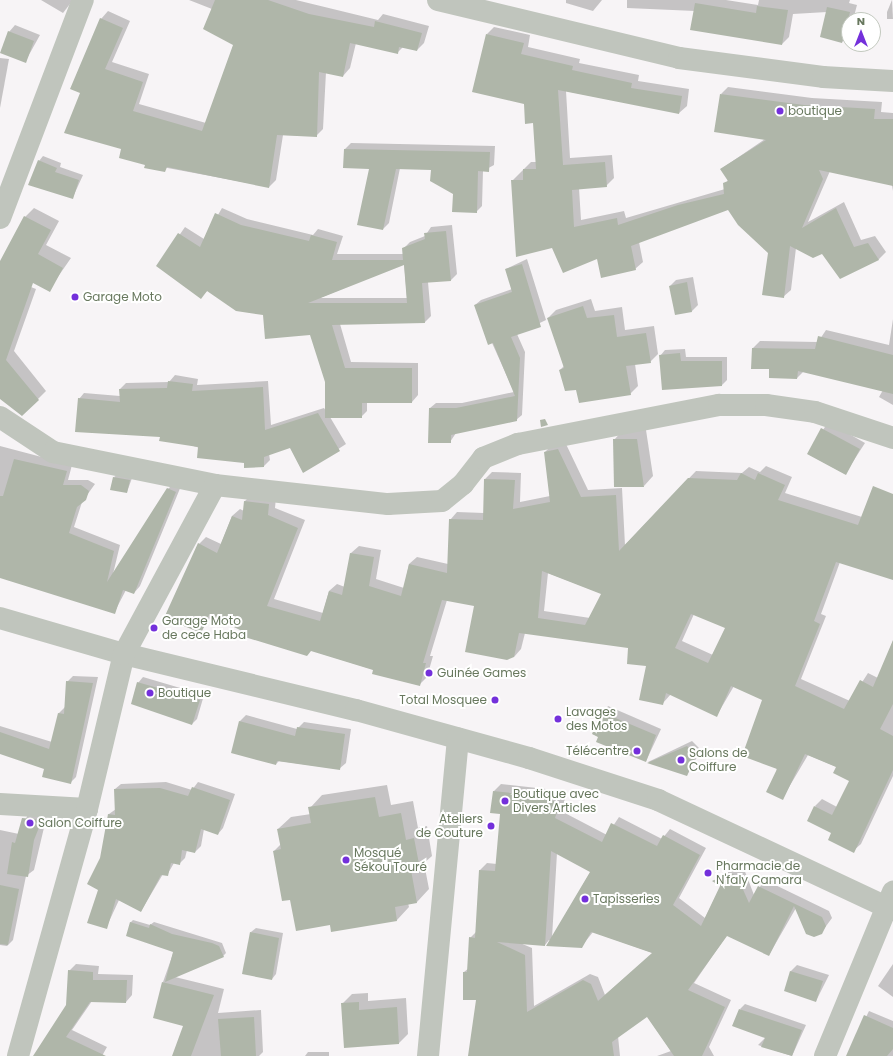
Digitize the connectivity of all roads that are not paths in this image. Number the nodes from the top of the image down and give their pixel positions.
1 (83, 0) edge
2 (438, 0) edge
3 (893, 81) edge
4 (0, 218) edge
5 (0, 417) edge
6 (893, 438) edge
7 (215, 485) junction
8 (0, 618) edge
9 (124, 654) junction
10 (458, 738) junction
11 (0, 804) edge
12 (87, 809) junction
13 (892, 903) edge
14 (18, 1056) edge
15 (428, 1056) edge
16 (825, 1056) edge

1 - 4 street
2 - 3 street
5 - 7 street
6 - 7 street
7 - 9 street
8 - 9 street
9 - 10 street
9 - 12 street
10 - 13 street
10 - 15 street
11 - 12 street
12 - 14 street
13 - 16 street

